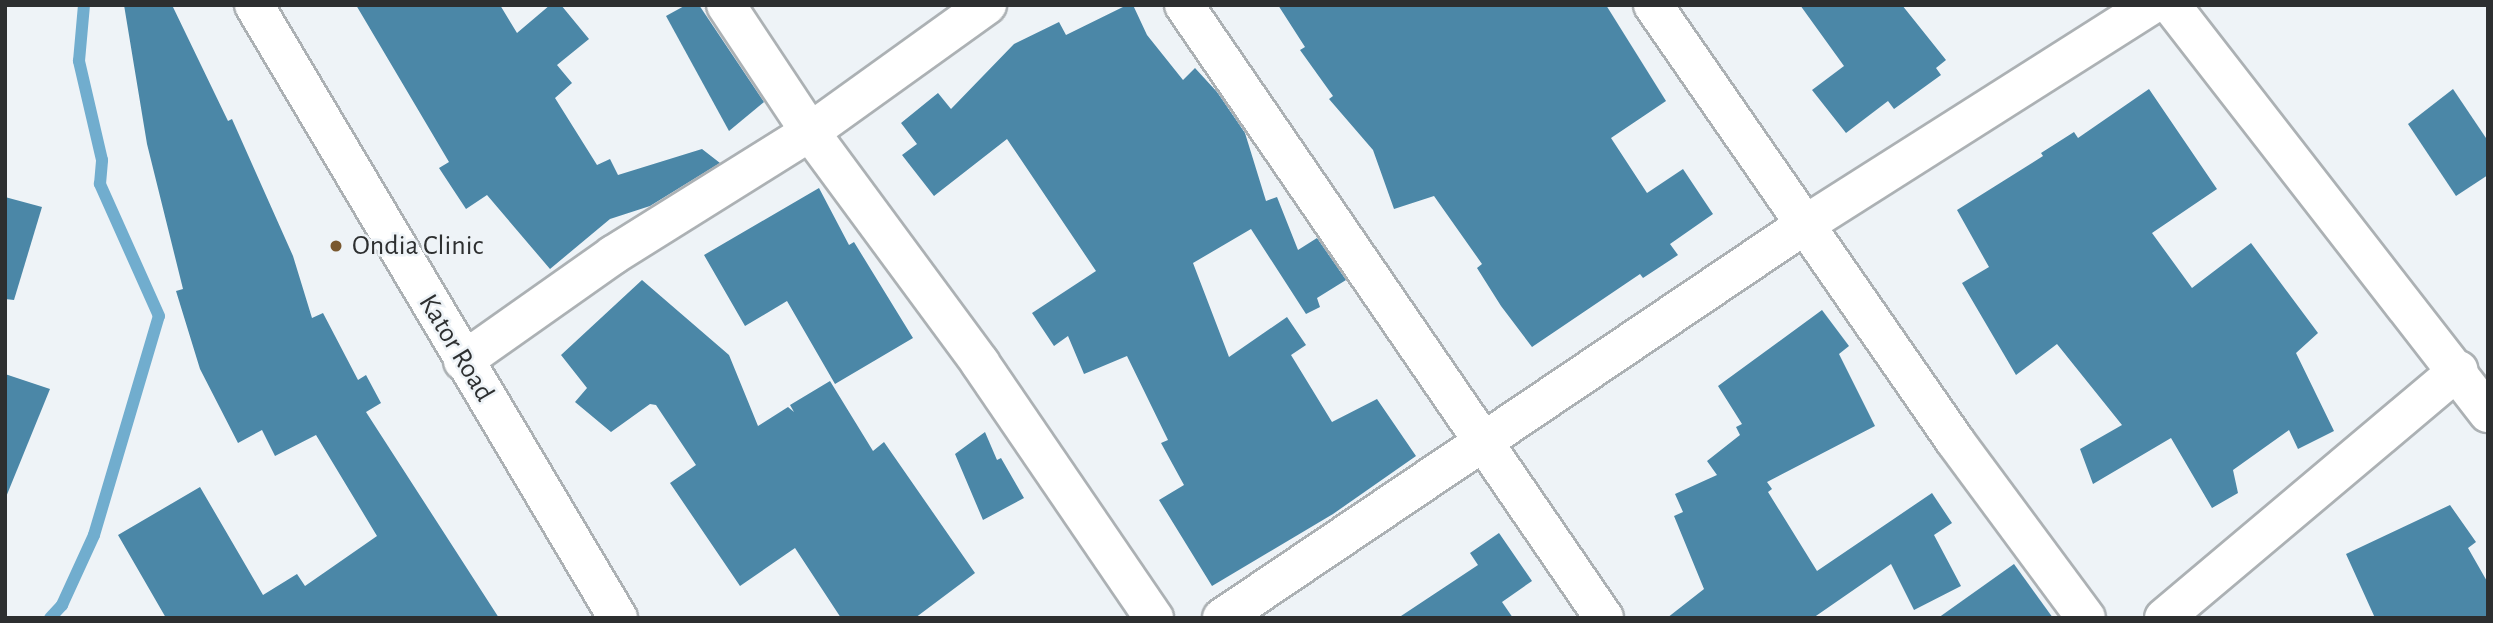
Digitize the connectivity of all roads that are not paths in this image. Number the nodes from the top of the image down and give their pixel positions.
1 (254, 5) edge
2 (726, 5) edge
3 (987, 5) edge
4 (1184, 5) edge
5 (1653, 5) edge
6 (2151, 5) edge
7 (2171, 5) edge
8 (810, 132) junction
9 (1806, 224) junction
10 (463, 361) junction
11 (2458, 370) junction
12 (2488, 413) edge
13 (1483, 443) junction
14 (618, 618) edge
15 (1154, 618) edge
16 (1222, 618) edge
17 (1604, 618) edge
18 (2086, 618) edge
19 (2164, 618) edge

1 - 10 street, Kator Road
2 - 8 street
3 - 8 street
4 - 13 street
5 - 9 street
6 - 9 street
7 - 11 street
8 - 10 street
8 - 15 street
9 - 13 street
9 - 18 street
10 - 14 street, Kator Road
11 - 12 street
11 - 19 street
13 - 16 street
13 - 17 street

